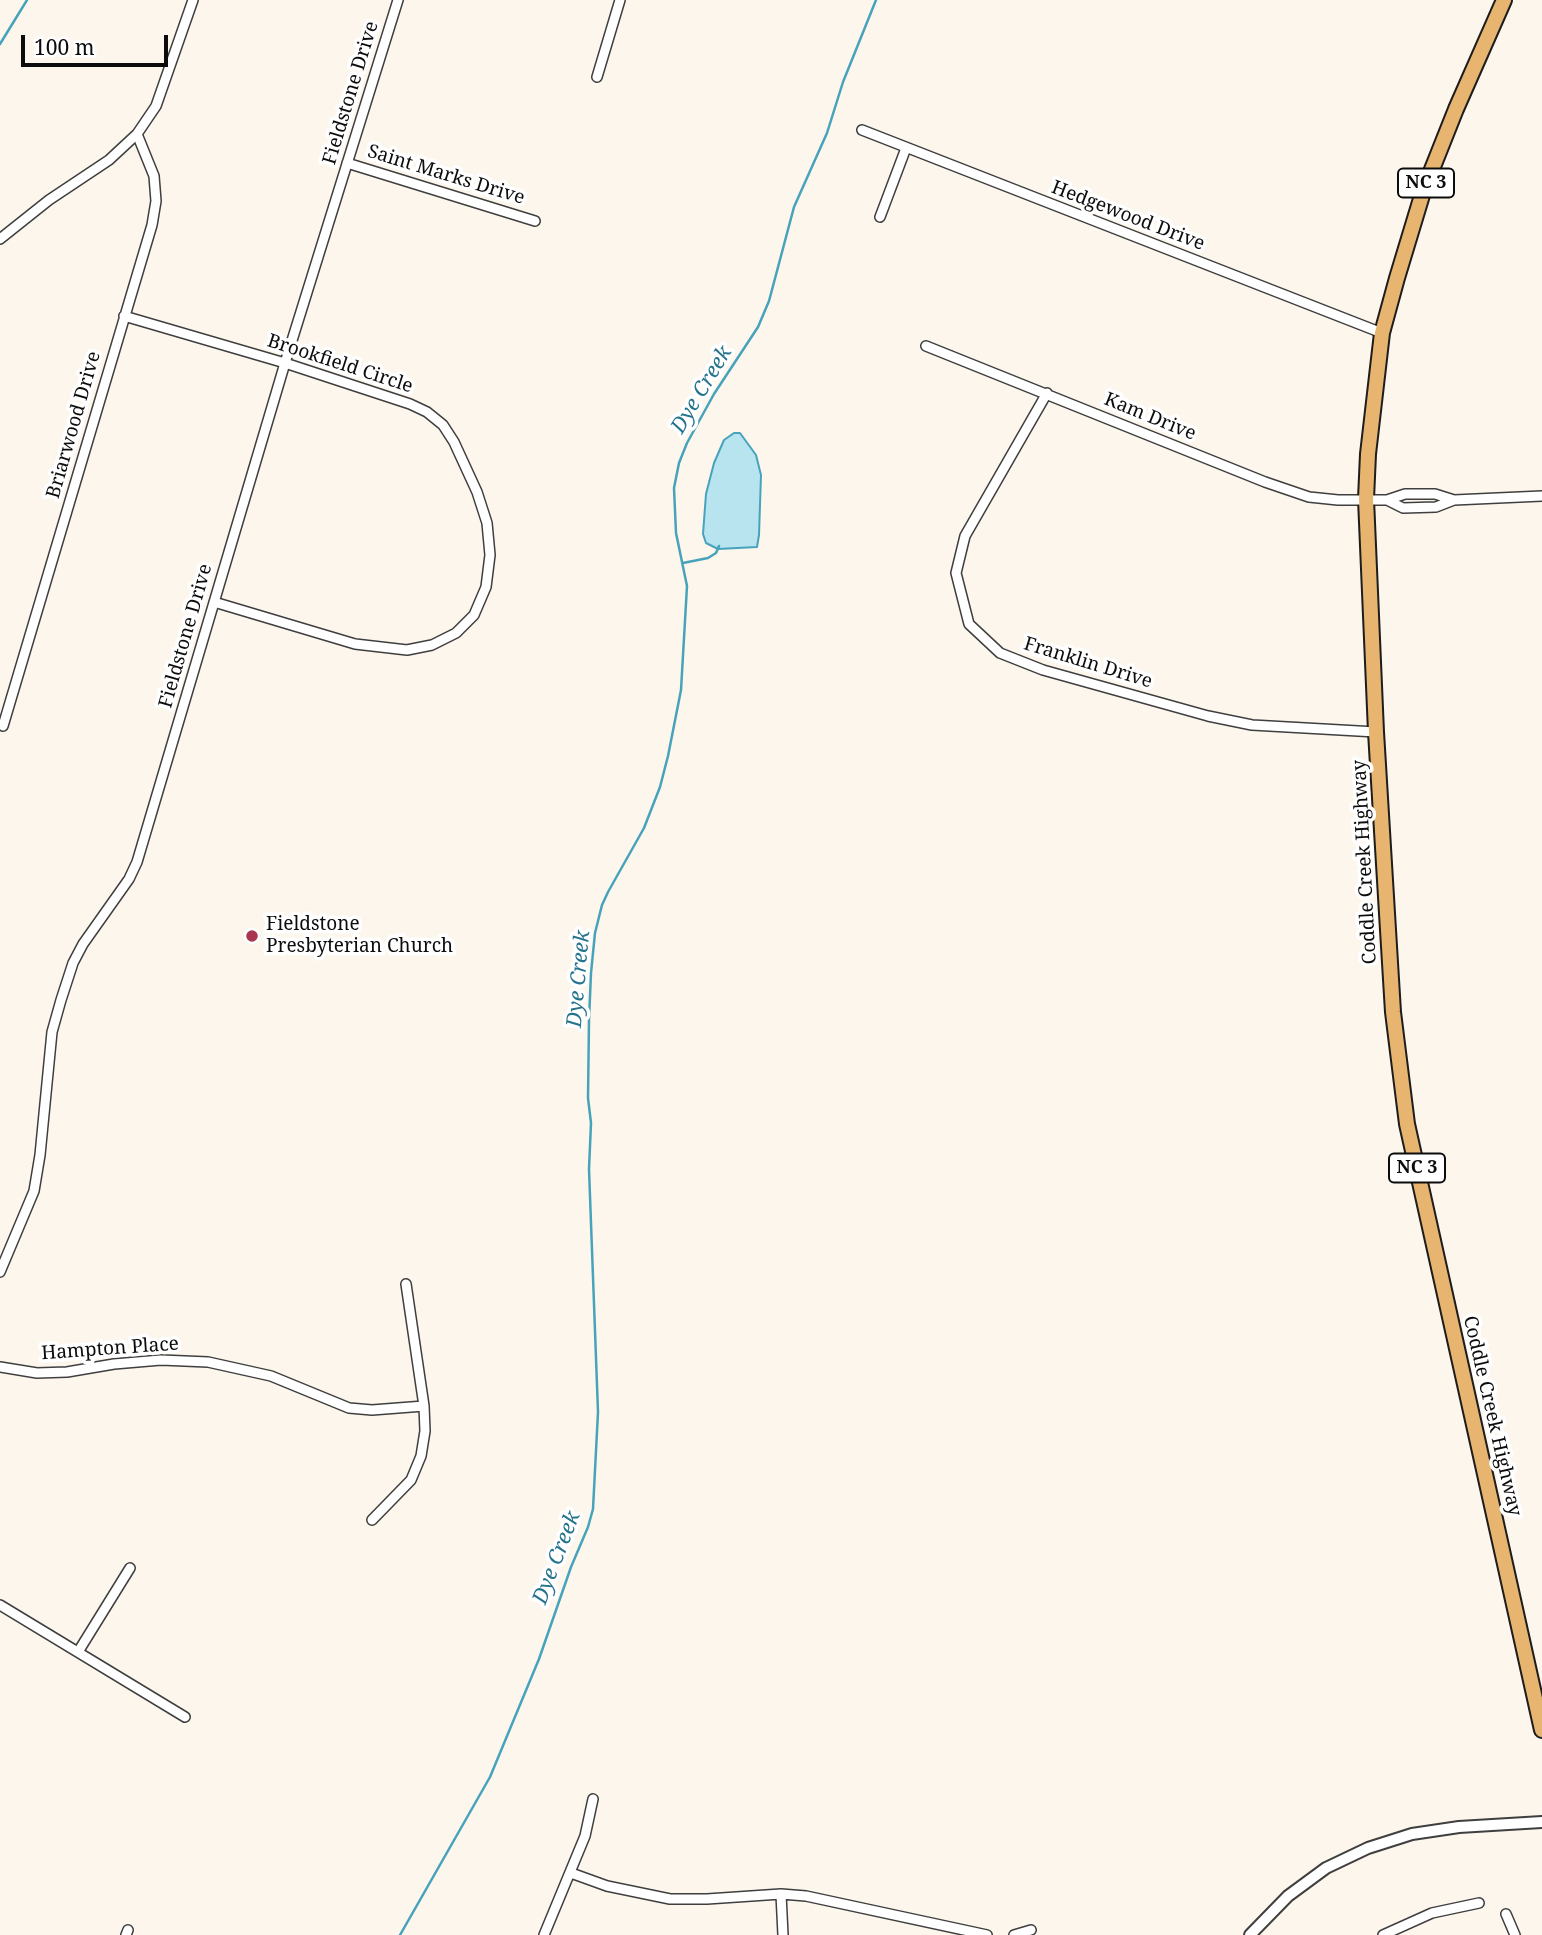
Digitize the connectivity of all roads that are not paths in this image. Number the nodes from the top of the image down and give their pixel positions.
1 (193, 0) edge
2 (398, 0) edge
3 (620, 0) edge
4 (1504, 0) edge
5 (597, 77) dead end
6 (862, 130) dead end
7 (137, 134) junction
8 (906, 149) junction
9 (347, 163) junction
10 (880, 217) dead end
11 (535, 220) dead end
12 (0, 239) edge
13 (124, 316) junction
14 (1382, 334) junction
15 (926, 346) dead end
16 (285, 363) junction
17 (1047, 393) junction
18 (1542, 496) edge
19 (1366, 499) junction
20 (214, 602) junction
21 (3, 726) dead end
22 (1376, 732) junction
23 (0, 1272) edge
24 (406, 1284) dead end
25 (0, 1367) edge
26 (424, 1406) junction
27 (372, 1520) dead end
28 (130, 1568) dead end
29 (0, 1605) edge
30 (78, 1652) junction
31 (185, 1717) dead end
32 (1542, 1730) edge
33 (593, 1798) dead end
34 (1542, 1822) edge
35 (571, 1873) junction
36 (780, 1894) junction
37 (1479, 1903) dead end
38 (1506, 1914) dead end
39 (1031, 1930) dead end
40 (946, 1931) edge
41 (544, 1935) edge
42 (783, 1935) edge
43 (987, 1935) edge
44 (1014, 1935) edge
45 (1250, 1935) edge
46 (1383, 1935) edge
47 (1515, 1935) edge

1 - 7 street
2 - 9 street, Fieldstone Drive
3 - 5 street
4 - 14 main road, Coddle Creek Highway / NC 3
6 - 8 street, Hedgewood Drive
7 - 12 street
7 - 13 street, Briarwood Drive
8 - 10 street
8 - 14 street, Hedgewood Drive
9 - 11 street, Saint Marks Drive
9 - 16 street, Fieldstone Drive
13 - 16 street, Brookfield Circle
13 - 21 street, Briarwood Drive
14 - 19 main road, Coddle Creek Highway / NC 3
15 - 17 street, Kam Drive
16 - 20 street, Fieldstone Drive
16 - 20 street, Brookfield Circle
17 - 19 street, Kam Drive
17 - 22 street, Franklin Drive
18 - 19 street, Kam Drive
19 - 22 main road, Coddle Creek Highway / NC 3
20 - 23 street, Fieldstone Drive
22 - 32 main road, Coddle Creek Highway / NC 3
24 - 26 street
25 - 26 street, Hampton Place
26 - 27 street
28 - 30 street
29 - 30 street
30 - 31 street
33 - 35 street
34 - 45 street
35 - 36 street
35 - 41 street
36 - 40 street
36 - 42 street
37 - 46 street
38 - 47 street
39 - 44 street
40 - 43 street

